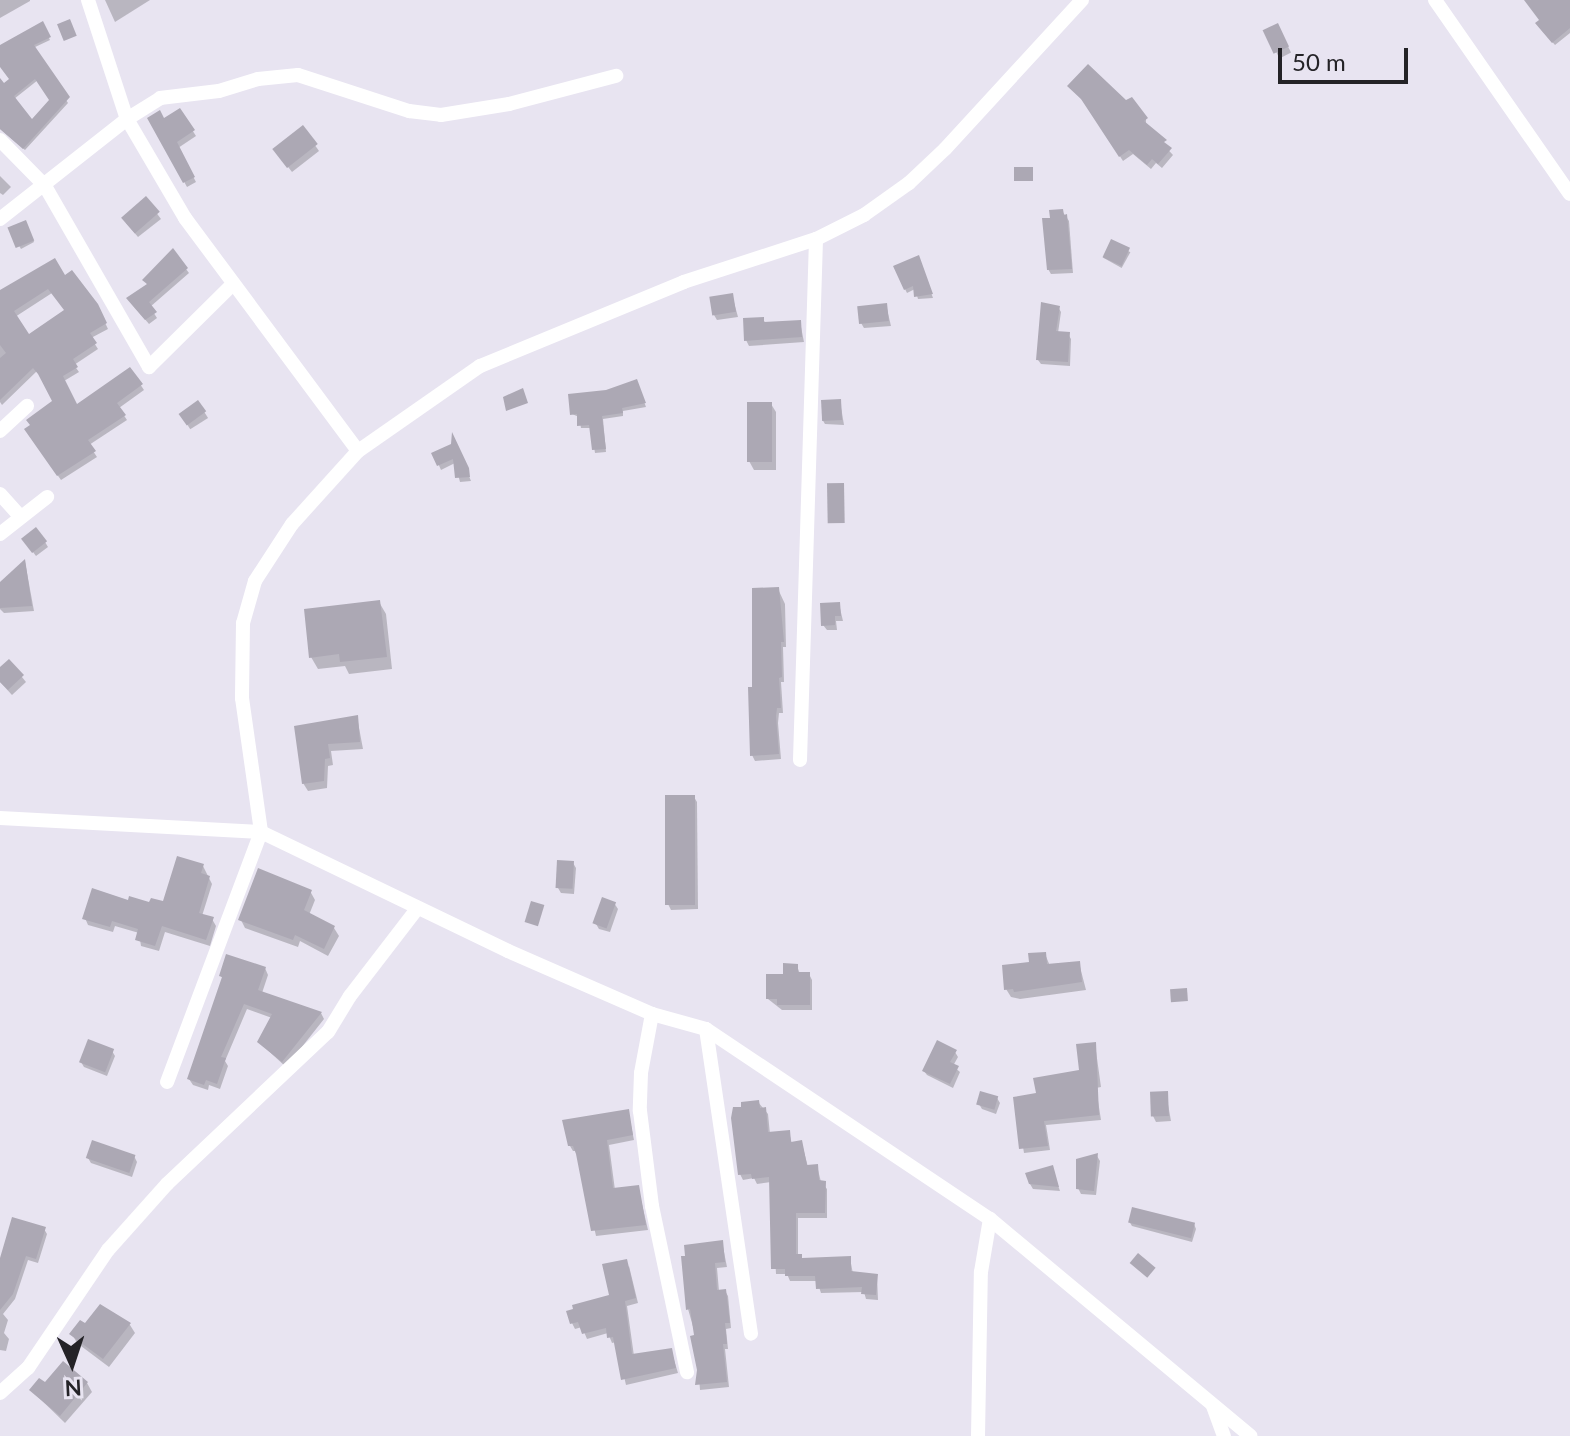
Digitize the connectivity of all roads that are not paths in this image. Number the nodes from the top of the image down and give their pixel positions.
1 (88, 0) edge
2 (1082, 0) edge
3 (1435, 0) edge
4 (616, 76) dead end
5 (127, 119) junction
6 (0, 140) edge
7 (45, 186) junction
8 (1570, 194) edge
9 (0, 219) edge
10 (816, 239) junction
11 (232, 285) junction
12 (27, 406) dead end
13 (0, 431) edge
14 (358, 451) junction
15 (0, 494) edge
16 (47, 497) dead end
17 (21, 517) junction
18 (0, 534) edge
19 (800, 760) dead end
20 (0, 818) edge
21 (261, 832) junction
22 (417, 909) junction
23 (652, 1014) junction
24 (706, 1029) junction
25 (167, 1082) dead end
26 (990, 1219) junction
27 (751, 1334) dead end
28 (687, 1372) dead end
29 (0, 1393) edge
30 (1212, 1404) junction
31 (978, 1436) edge
32 (1224, 1436) edge
33 (1250, 1436) edge

1 - 5 street
2 - 10 street
3 - 8 street
4 - 5 street
5 - 7 street
5 - 11 street
6 - 7 street
7 - 9 street
7 - 11 street
10 - 14 street
10 - 19 street
11 - 14 street
12 - 13 street
14 - 21 street
15 - 17 street
16 - 17 street
17 - 18 street
20 - 21 street
21 - 22 street
21 - 25 street
22 - 23 street
22 - 29 street
23 - 24 street
23 - 28 street
24 - 26 street
24 - 27 street
26 - 30 street
26 - 31 street
30 - 32 street
30 - 33 street

